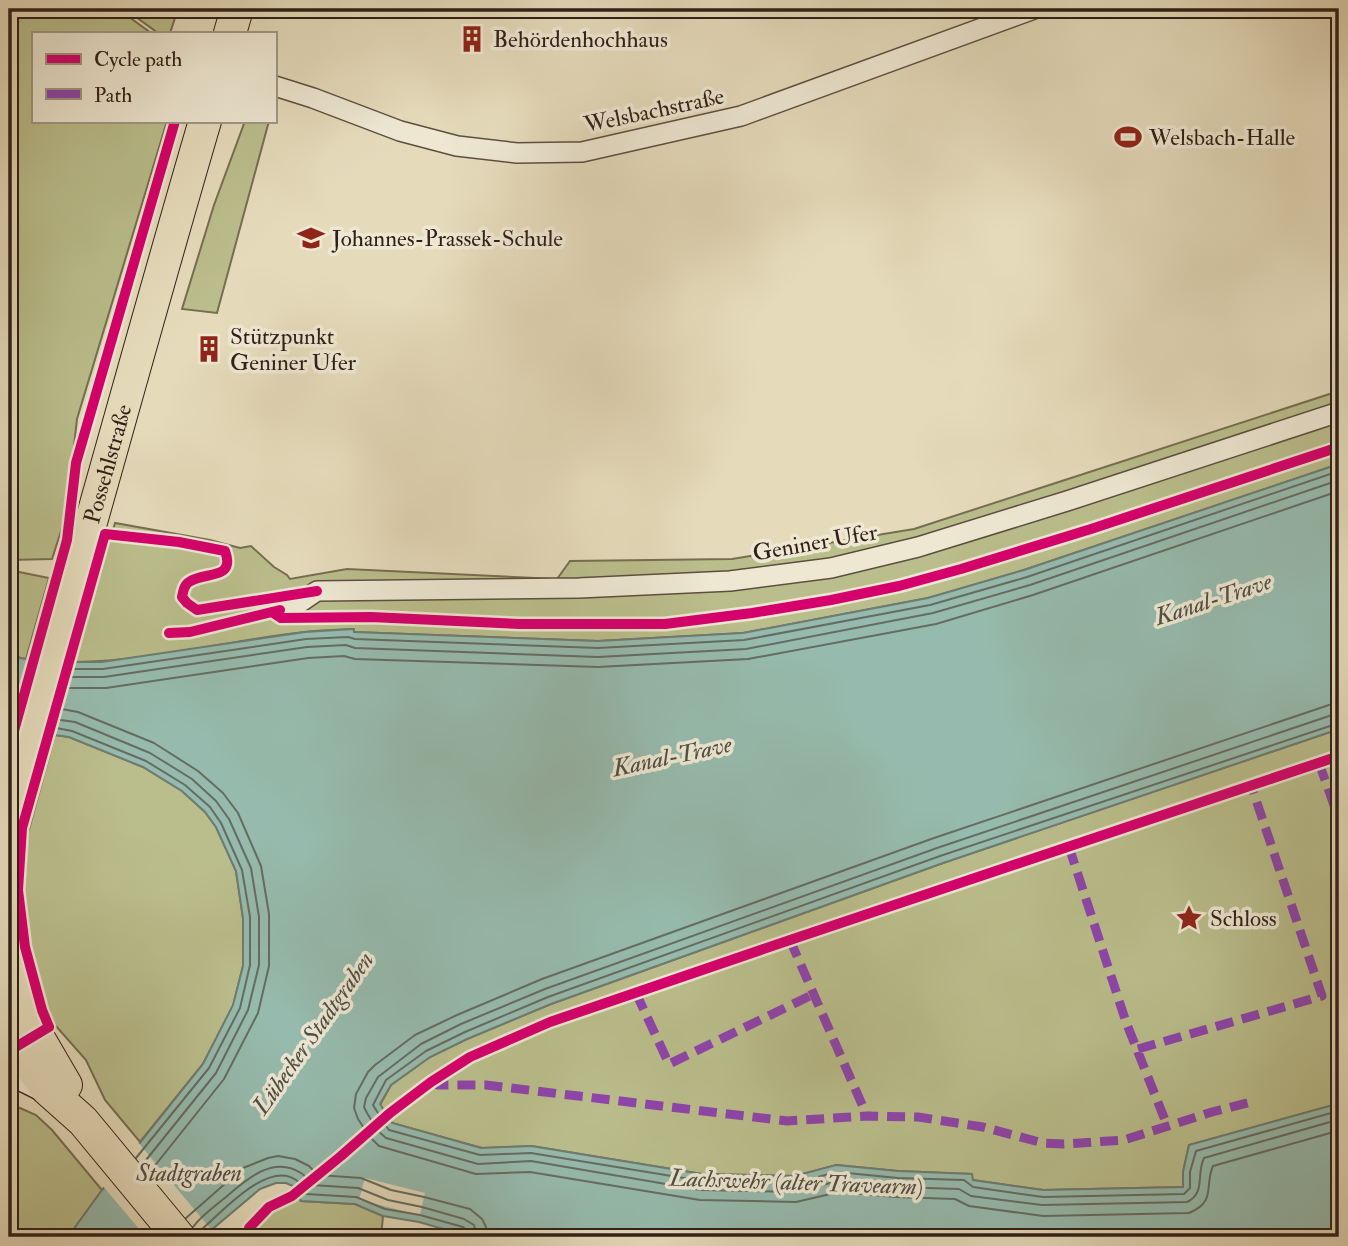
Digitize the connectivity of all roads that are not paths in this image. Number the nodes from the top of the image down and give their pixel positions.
1 (237, 9) edge
2 (1034, 9) edge
3 (986, 17) edge
4 (230, 32) edge
5 (276, 86) edge
6 (205, 122) edge
7 (1339, 412) edge
8 (283, 610) dead end
9 (9, 807) edge
10 (9, 922) edge
11 (15, 1024) edge
12 (9, 1073) edge
13 (47, 1089) junction
14 (83, 1121) junction
15 (179, 1237) edge

1 - 4 main road
2 - 3 street, Welsbachstraße
3 - 5 street, Welsbachstraße
6 - 9 main road, Possehlstraße
7 - 8 street, Geniner Ufer
10 - 11 main road
11 - 13 main road
11 - 14 main road
12 - 13 main road
13 - 14 main road
14 - 15 main road

